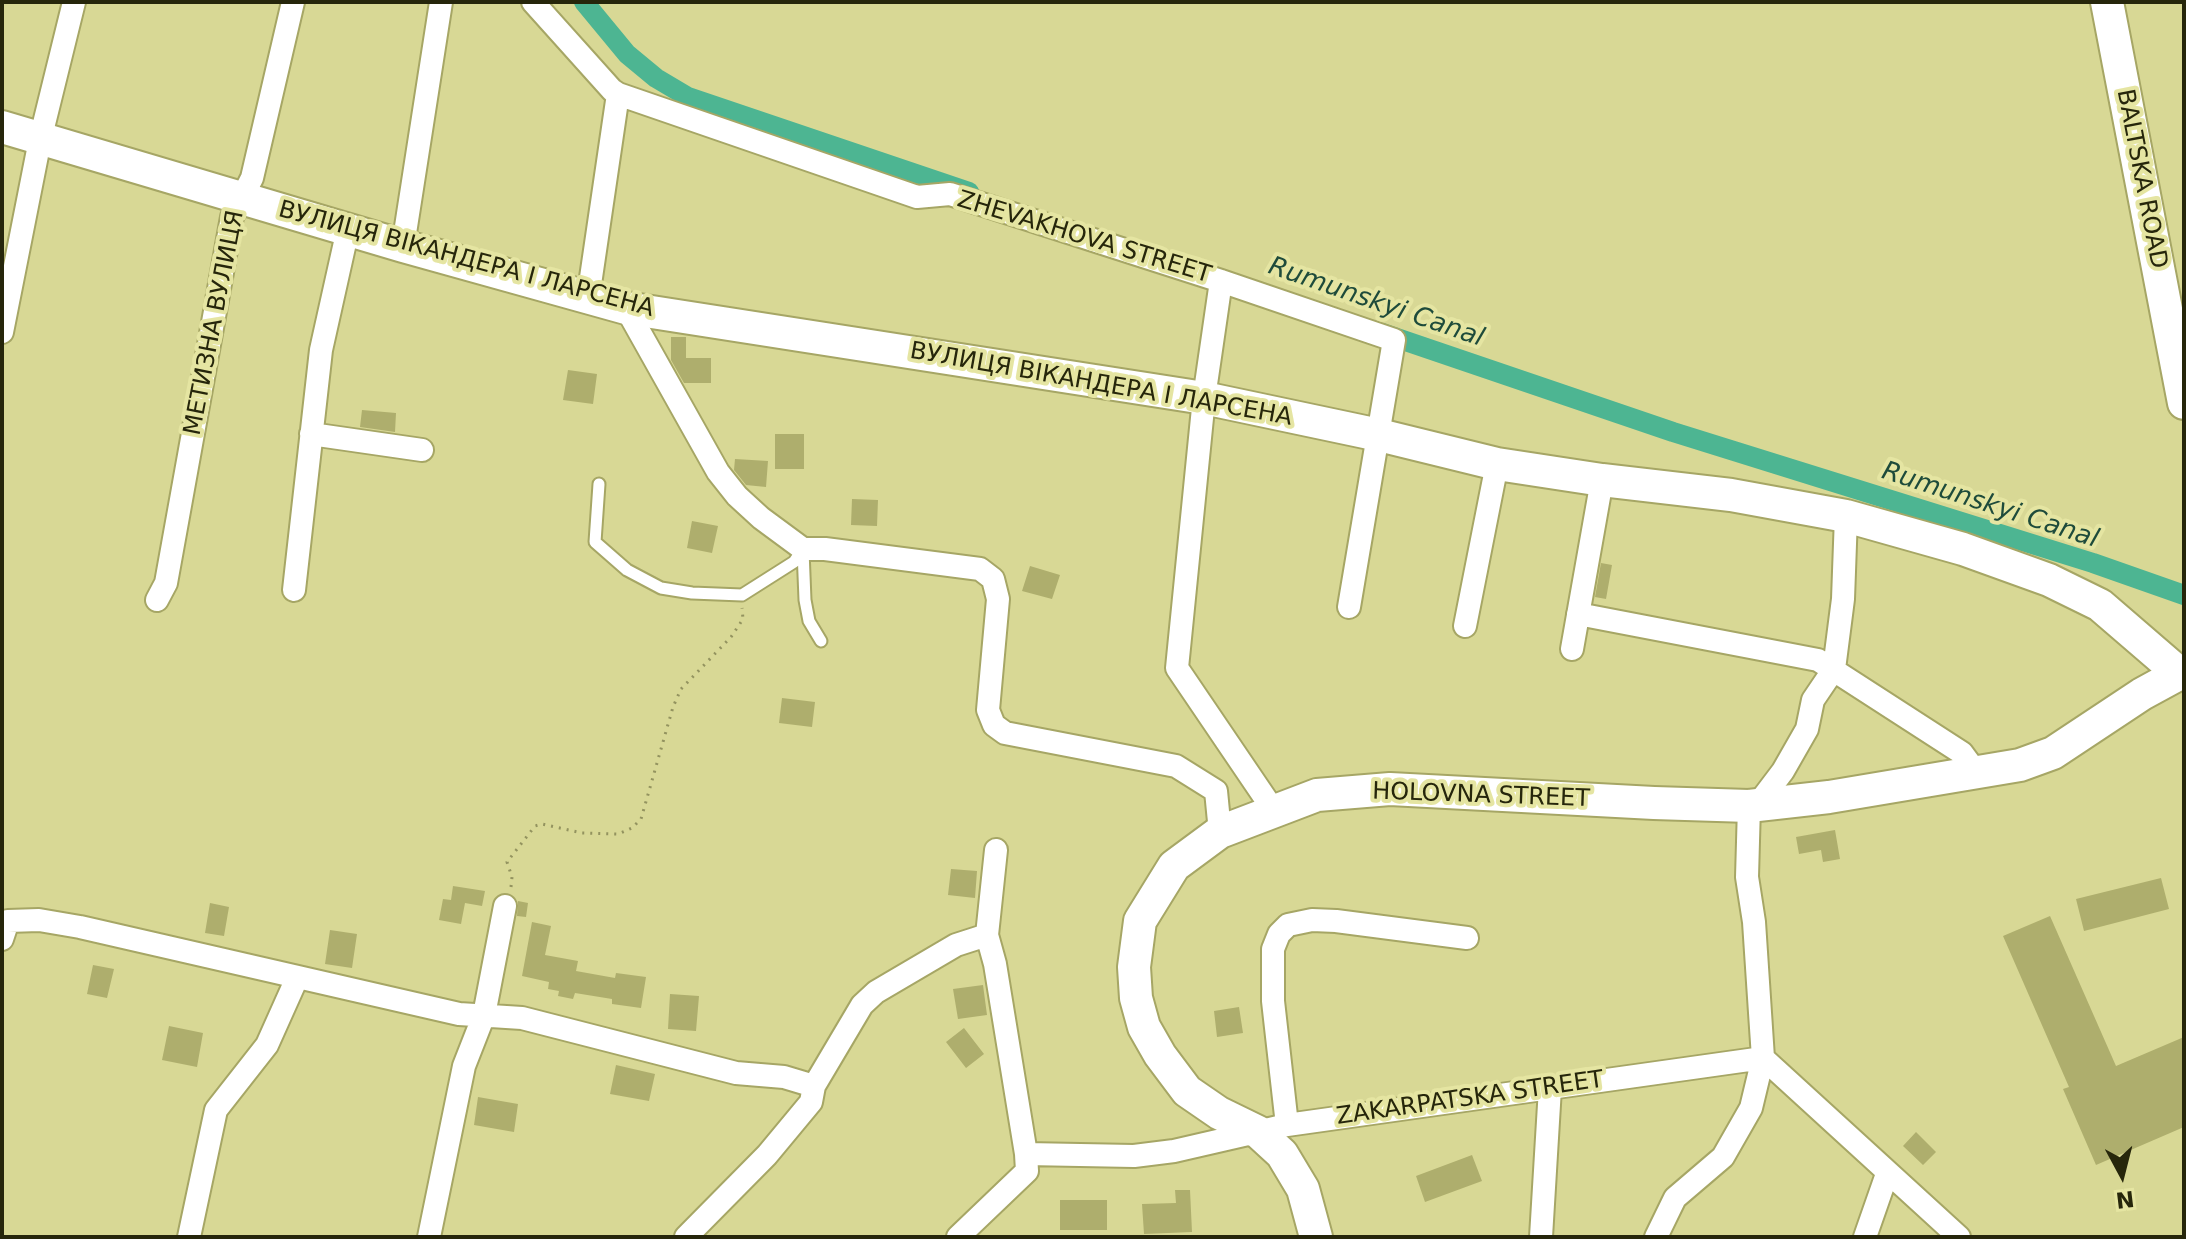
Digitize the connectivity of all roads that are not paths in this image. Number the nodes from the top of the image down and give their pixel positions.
1 (74, 2) edge
2 (293, 2) edge
3 (441, 2) edge
4 (533, 2) edge
5 (2107, 2) edge
6 (618, 94) junction
7 (2, 127) edge
8 (40, 140) junction
9 (241, 198) junction
10 (348, 229) junction
11 (403, 246) junction
12 (1221, 281) junction
13 (588, 298) junction
14 (626, 308) junction
15 (2, 332) edge
16 (1204, 398) junction
17 (2184, 403) edge
18 (311, 434) junction
19 (1379, 435) junction
20 (422, 450) dead end
21 (1497, 464) junction
22 (1602, 480) junction
23 (599, 484) dead end
24 (1846, 516) junction
25 (803, 549) junction
26 (294, 590) dead end
27 (157, 600) dead end
28 (1349, 607) dead end
29 (1578, 614) junction
30 (1465, 626) dead end
31 (821, 641) dead end
32 (1572, 649) dead end
33 (1834, 669) junction
34 (2182, 672) edge
35 (1976, 772) junction
36 (1754, 805) junction
37 (1274, 811) junction
38 (1220, 832) junction
39 (996, 850) dead end
40 (505, 906) road end
41 (987, 935) junction
42 (1467, 938) dead end
43 (2, 939) edge
44 (297, 978) junction
45 (484, 1015) junction
46 (1763, 1058) junction
47 (814, 1086) junction
48 (1550, 1088) junction
49 (1273, 1129) junction
50 (1026, 1154) junction
51 (1887, 1174) junction
52 (189, 1237) edge
53 (429, 1237) edge
54 (686, 1237) edge
55 (958, 1237) edge
56 (1316, 1237) edge
57 (1541, 1237) edge
58 (1656, 1237) edge
59 (1865, 1237) edge
60 (1959, 1237) edge

1 - 8 street
2 - 9 street, МЕТИЗНА ВУЛИЦЯ
3 - 11 street
4 - 6 street, ZHEVAKHOVA STREET
5 - 17 street, BALTSKA ROAD
6 - 12 street, ZHEVAKHOVA STREET
6 - 13 street
7 - 8 street, ВУЛИЦЯ ВІКАНДЕРА І ЛАРСЕНА
8 - 9 street, ВУЛИЦЯ ВІКАНДЕРА І ЛАРСЕНА
8 - 15 street
9 - 10 street, ВУЛИЦЯ ВІКАНДЕРА І ЛАРСЕНА
9 - 27 street, МЕТИЗНА ВУЛИЦЯ
10 - 11 street, ВУЛИЦЯ ВІКАНДЕРА І ЛАРСЕНА
10 - 18 street
11 - 13 street, ВУЛИЦЯ ВІКАНДЕРА І ЛАРСЕНА
12 - 16 street
12 - 19 street, ZHEVAKHOVA STREET
13 - 14 street, ВУЛИЦЯ ВІКАНДЕРА І ЛАРСЕНА
14 - 16 street, ВУЛИЦЯ ВІКАНДЕРА І ЛАРСЕНА
14 - 25 street
16 - 19 street, ВУЛИЦЯ ВІКАНДЕРА І ЛАРСЕНА
16 - 37 street
18 - 20 street
18 - 26 street
19 - 21 street, ВУЛИЦЯ ВІКАНДЕРА І ЛАРСЕНА
19 - 28 street
21 - 22 street, ВУЛИЦЯ ВІКАНДЕРА І ЛАРСЕНА
21 - 30 street
22 - 24 street, ВУЛИЦЯ ВІКАНДЕРА І ЛАРСЕНА
22 - 29 street
23 - 25 lane
24 - 33 street
24 - 34 street, ВУЛИЦЯ ВІКАНДЕРА І ЛАРСЕНА
25 - 31 lane
25 - 38 street
29 - 32 street
29 - 33 street
33 - 35 street
33 - 36 street
34 - 35 street, HOLOVNA STREET
35 - 36 street, HOLOVNA STREET
36 - 37 street, HOLOVNA STREET
36 - 46 street
37 - 38 street, HOLOVNA STREET
38 - 49 street, HOLOVNA STREET
39 - 41 street
40 - 45 street
41 - 47 street
41 - 50 street
42 - 49 street
43 - 44 street
44 - 45 street
44 - 52 street
45 - 47 street
45 - 53 street
46 - 48 street, ZAKARPATSKA STREET
46 - 51 street
46 - 58 street
47 - 54 street
48 - 49 street, ZAKARPATSKA STREET
48 - 57 street
49 - 50 street, ZAKARPATSKA STREET
49 - 56 street, HOLOVNA STREET
50 - 55 street
51 - 59 street
51 - 60 street

